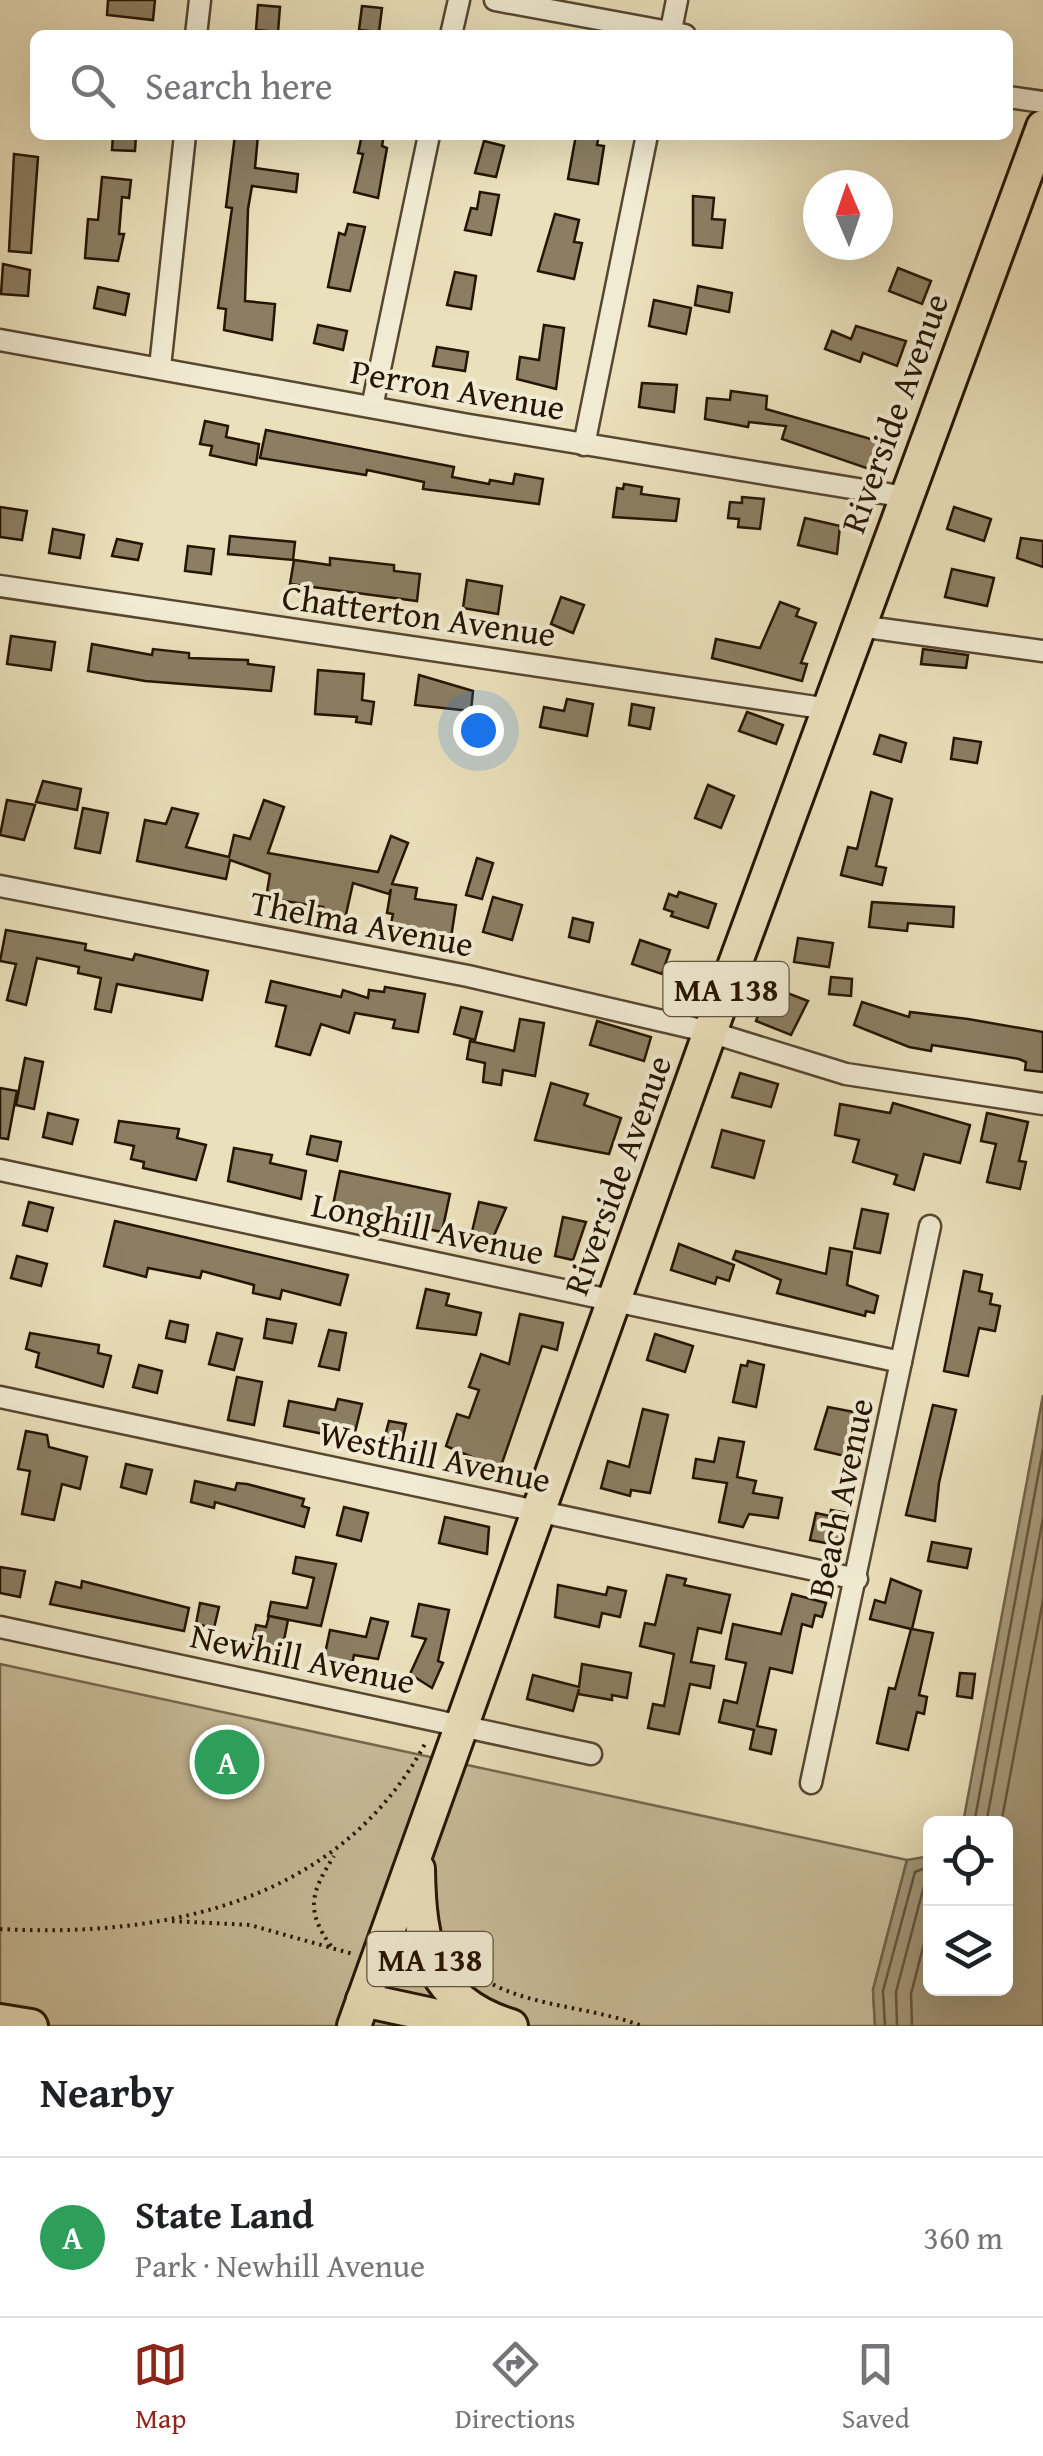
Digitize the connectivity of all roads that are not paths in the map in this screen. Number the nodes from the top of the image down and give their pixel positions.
1 (200, 0) edge
2 (459, 0) edge
3 (495, 0) edge
4 (677, 0) edge
5 (197, 30) edge
6 (453, 30) edge
7 (654, 30) edge
8 (675, 30) edge
9 (1013, 97) edge
10 (1043, 102) edge
11 (1043, 127) edge
12 (184, 140) edge
13 (428, 140) edge
14 (646, 140) edge
15 (0, 340) edge
16 (160, 367) junction
17 (372, 407) junction
18 (584, 444) junction
19 (906, 497) junction
20 (0, 586) edge
21 (859, 626) junction
22 (1043, 650) edge
23 (829, 709) junction
24 (0, 886) edge
25 (710, 1032) junction
26 (1043, 1104) edge
27 (0, 1170) edge
28 (930, 1226) dead end
29 (614, 1301) junction
30 (901, 1362) junction
31 (0, 1397) edge
32 (541, 1512) junction
33 (857, 1579) junction
34 (0, 1627) edge
35 (463, 1726) junction
36 (592, 1754) dead end
37 (810, 1784) dead end
38 (417, 1852) junction
39 (358, 2013) edge
40 (0, 2021) edge
41 (32, 2026) edge
42 (483, 2026) edge
43 (511, 2026) edge

1 - 5 street
2 - 6 street
3 - 7 street
4 - 8 street
9 - 10 street
11 - 19 main road, Riverside Avenue / MA 138
12 - 16 street
13 - 17 street
14 - 18 street
15 - 16 street, Perron Avenue
16 - 17 street, Perron Avenue
17 - 18 street, Perron Avenue
18 - 19 street, Perron Avenue
19 - 21 main road, Riverside Avenue / MA 138
20 - 23 street, Chatterton Avenue
21 - 22 street
21 - 23 main road, Riverside Avenue / MA 138
23 - 25 main road, Riverside Avenue / MA 138
24 - 25 street, Thelma Avenue
25 - 26 street, Thelma Avenue
25 - 29 main road, Riverside Avenue / MA 138
27 - 29 street, Longhill Avenue
28 - 30 street, Beach Avenue
29 - 30 street, Longhill Avenue
29 - 32 main road, Riverside Avenue / MA 138
30 - 33 street, Beach Avenue
31 - 32 street, Westhill Avenue
32 - 33 street, Westhill Avenue
32 - 35 main road, Riverside Avenue / MA 138
33 - 37 street, Beach Avenue
34 - 35 street, Newhill Avenue
35 - 36 street, Newhill Avenue
35 - 38 main road, Riverside Avenue / MA 138
38 - 39 main road, Riverside Avenue / MA 138
38 - 43 main road, MA 138
39 - 42 main road
40 - 41 main road

